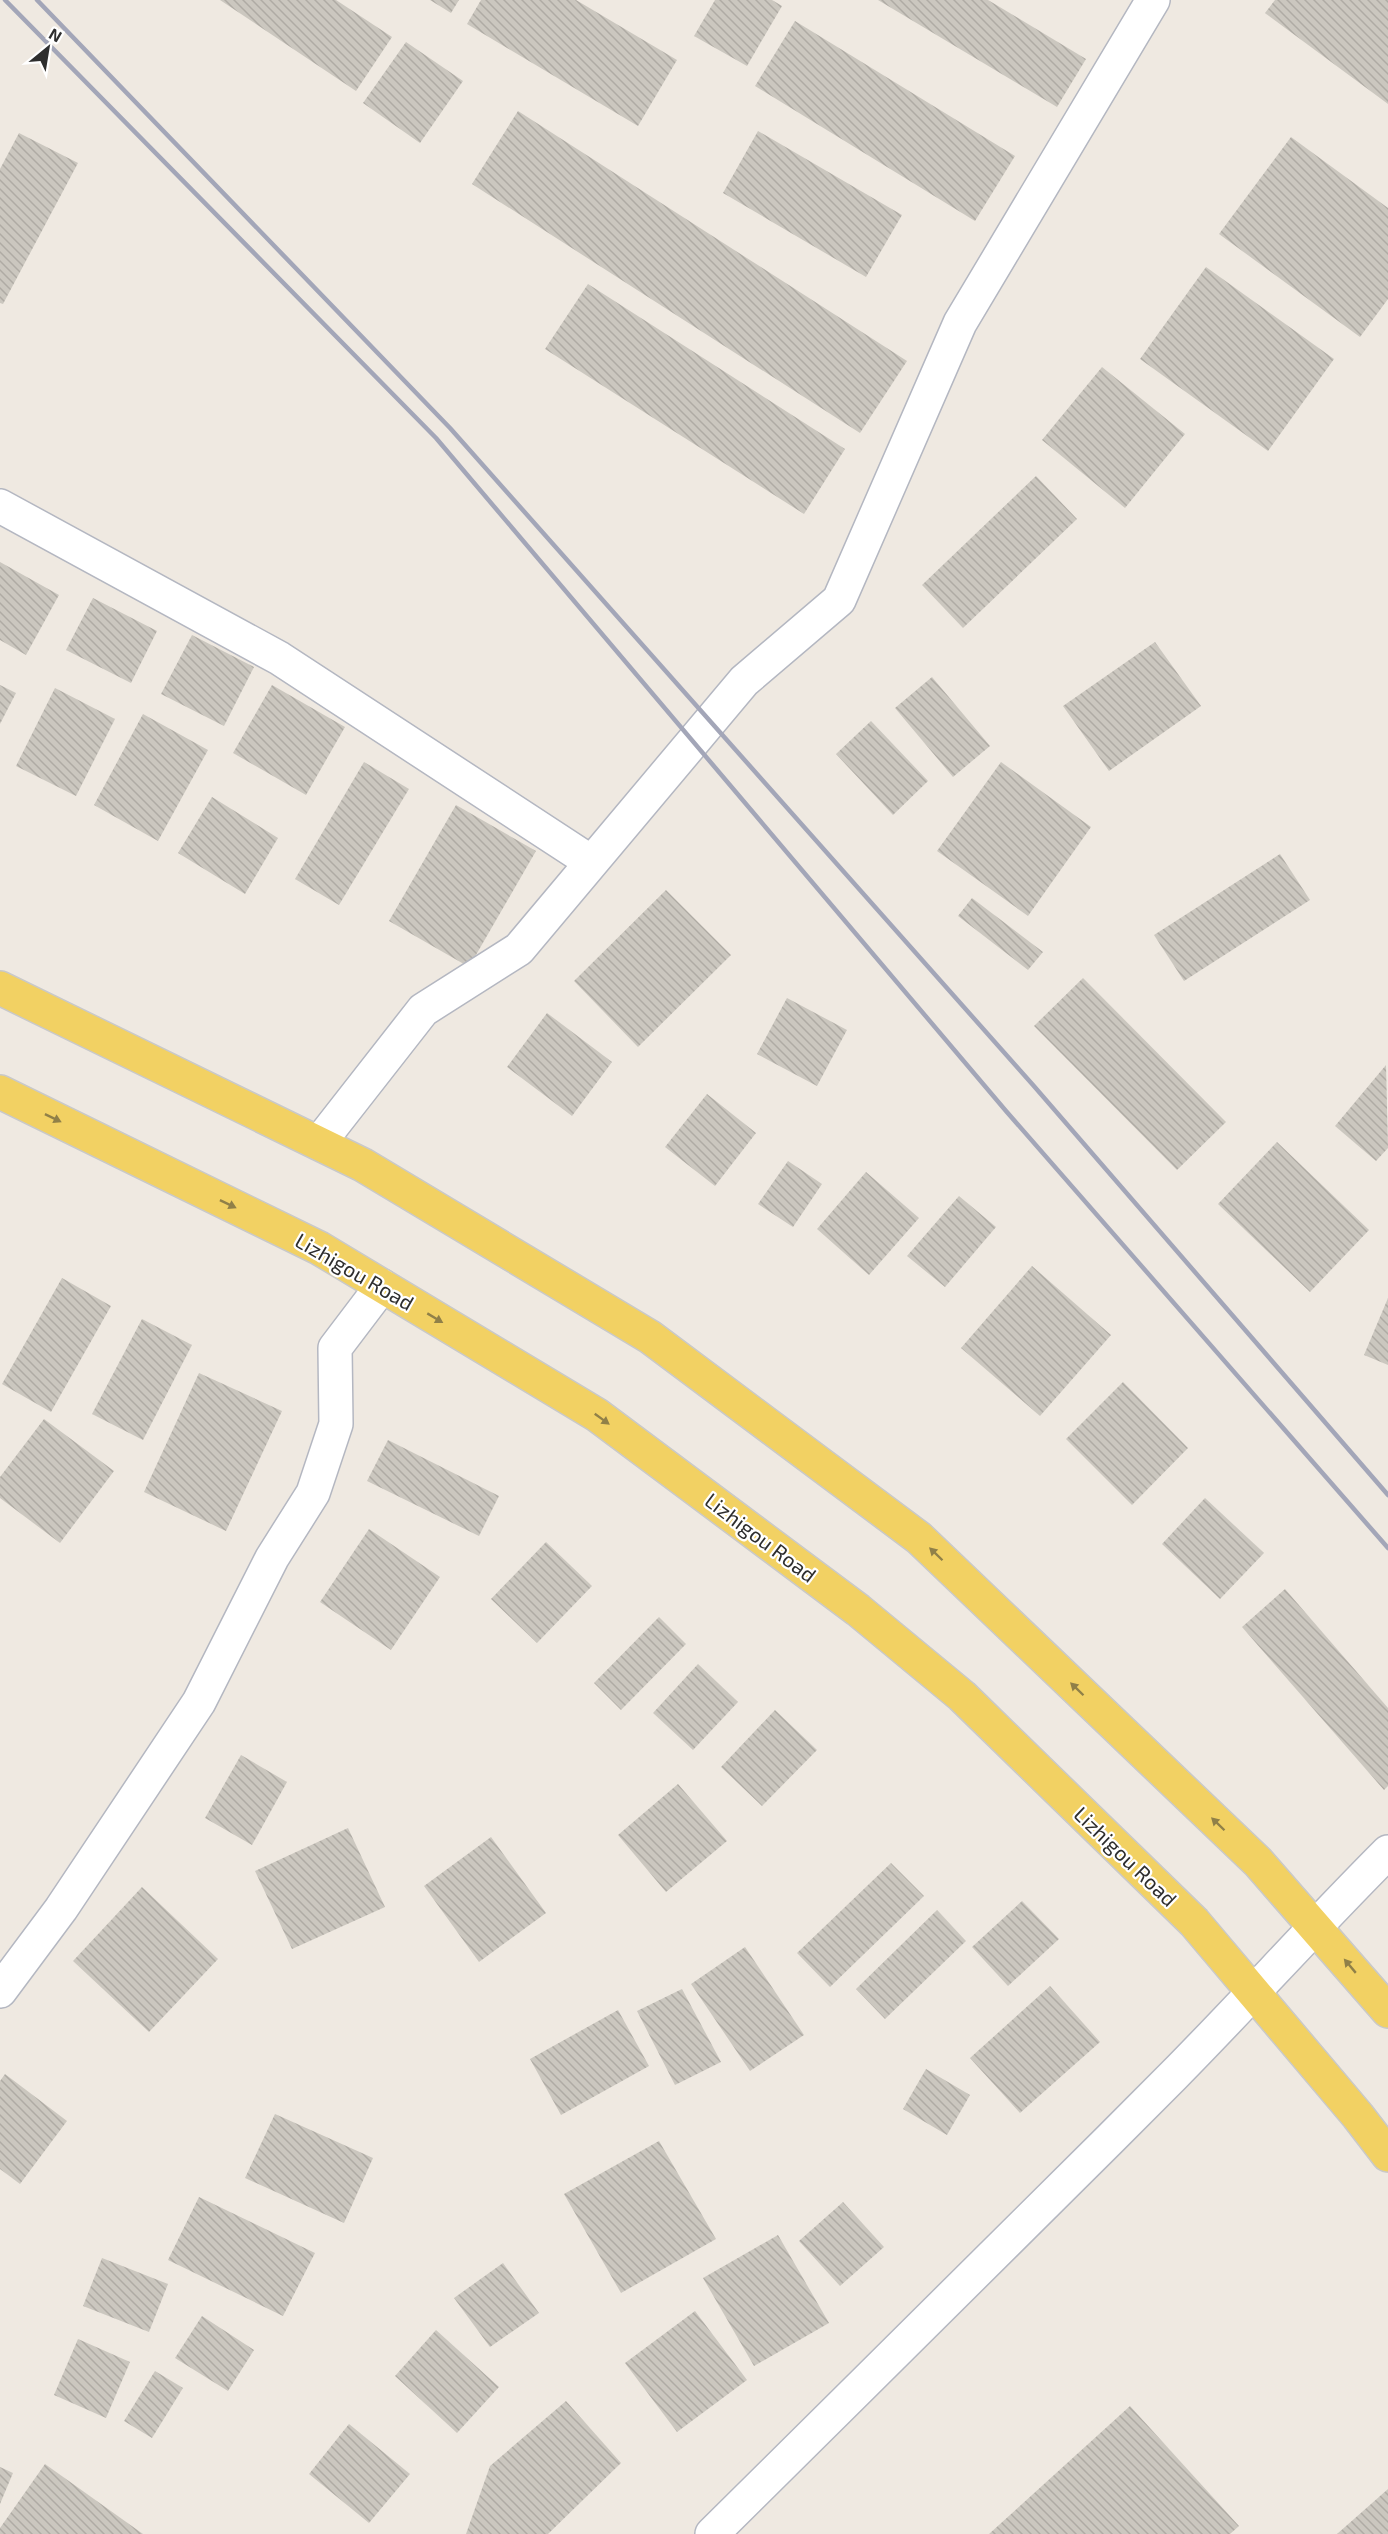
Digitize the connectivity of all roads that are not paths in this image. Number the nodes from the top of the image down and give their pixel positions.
1 (1153, 0) edge
2 (0, 506) edge
3 (591, 862) junction
4 (0, 988) edge
5 (0, 1092) edge
6 (319, 1143) junction
7 (382, 1286) junction
8 (1388, 1852) edge
9 (1315, 1925) junction
10 (0, 1990) edge
11 (1255, 1992) junction
12 (1388, 2011) edge
13 (1388, 2155) edge
14 (712, 2534) edge

1 - 3 street
2 - 3 street
3 - 6 street
4 - 6 main road
5 -> 7 main road, Lizhigou Road
9 -> 6 main road
7 - 10 street
7 -> 11 main road, Lizhigou Road
8 - 9 street
9 - 11 street
12 -> 9 main road
11 - 13 main road, Lizhigou Road
11 - 14 street

